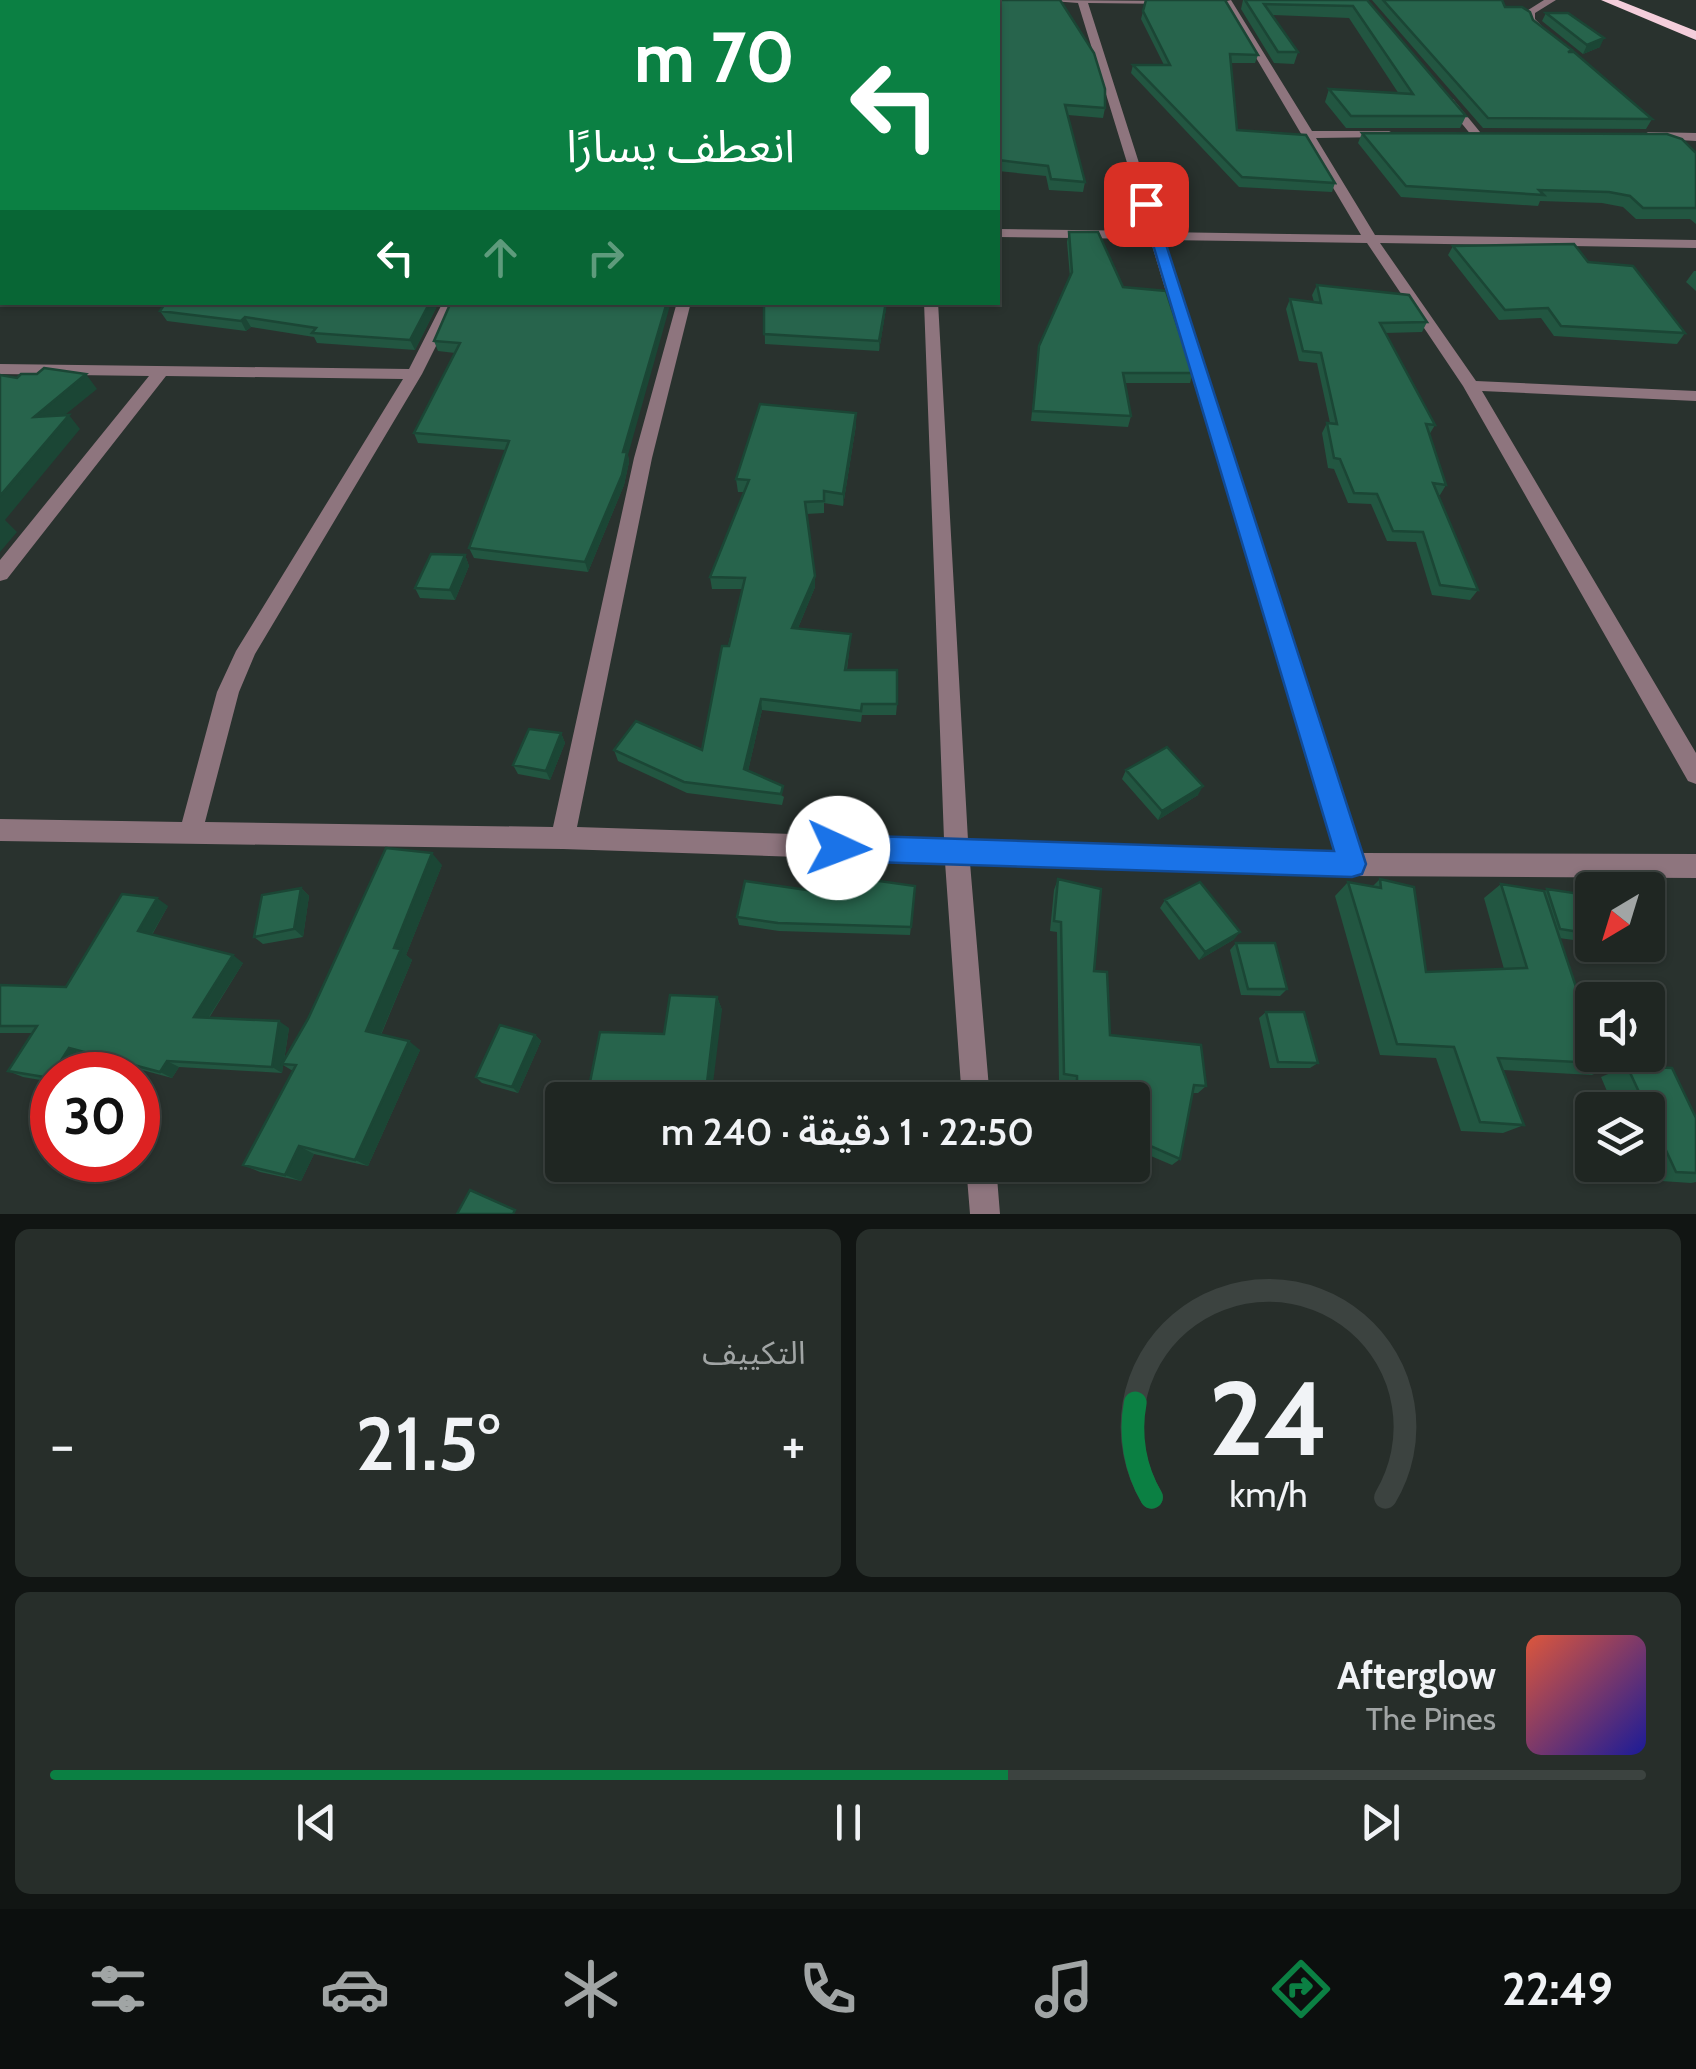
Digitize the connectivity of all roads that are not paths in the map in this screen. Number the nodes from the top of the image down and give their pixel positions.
1 (1044, 0) edge
2 (1082, 0) edge
3 (1551, 0) edge
4 (1606, 0) edge
5 (1192, 2) edge
6 (1210, 2) edge
7 (1228, 2) edge
8 (1248, 2) edge
9 (1696, 36) edge
10 (1553, 39) edge
11 (1444, 95) edge
12 (1660, 126) dead end
13 (1400, 134) edge
14 (1458, 134) edge
15 (1476, 134) junction
16 (1496, 134) edge
17 (1306, 135) junction
18 (1634, 136) edge
19 (1673, 136) junction
20 (1696, 137) edge
21 (1000, 234) edge
22 (1156, 238) junction
23 (1370, 238) junction
24 (1696, 244) edge
25 (450, 305) edge
26 (683, 305) edge
27 (931, 305) edge
28 (0, 369) edge
29 (161, 371) junction
30 (414, 374) junction
31 (1472, 386) junction
32 (1696, 396) edge
33 (0, 574) edge
34 (1696, 774) edge
35 (0, 830) edge
36 (190, 834) junction
37 (563, 838) junction
38 (956, 852) junction
39 (1352, 864) junction
40 (1696, 866) edge
41 (975, 1082) edge
42 (983, 1182) edge
43 (985, 1214) edge

1 - 2 street
2 - 5 street
2 - 22 street
3 - 10 street
4 - 9 highway
6 - 7 street
7 - 8 street
7 - 17 street
11 - 15 street
12 - 19 street
13 - 17 street
14 - 15 street
15 - 16 street
17 - 23 street
18 - 19 street
19 - 20 street
21 - 22 street
22 - 23 street
22 - 39 street
23 - 24 street
23 - 31 street
25 - 30 street
26 - 37 street
27 - 38 street
28 - 29 street
29 - 30 street
29 - 33 street
30 - 36 street
31 - 32 street
31 - 34 street
35 - 36 street
36 - 37 street
37 - 38 street
38 - 39 street
38 - 41 street
39 - 40 street
42 - 43 street

